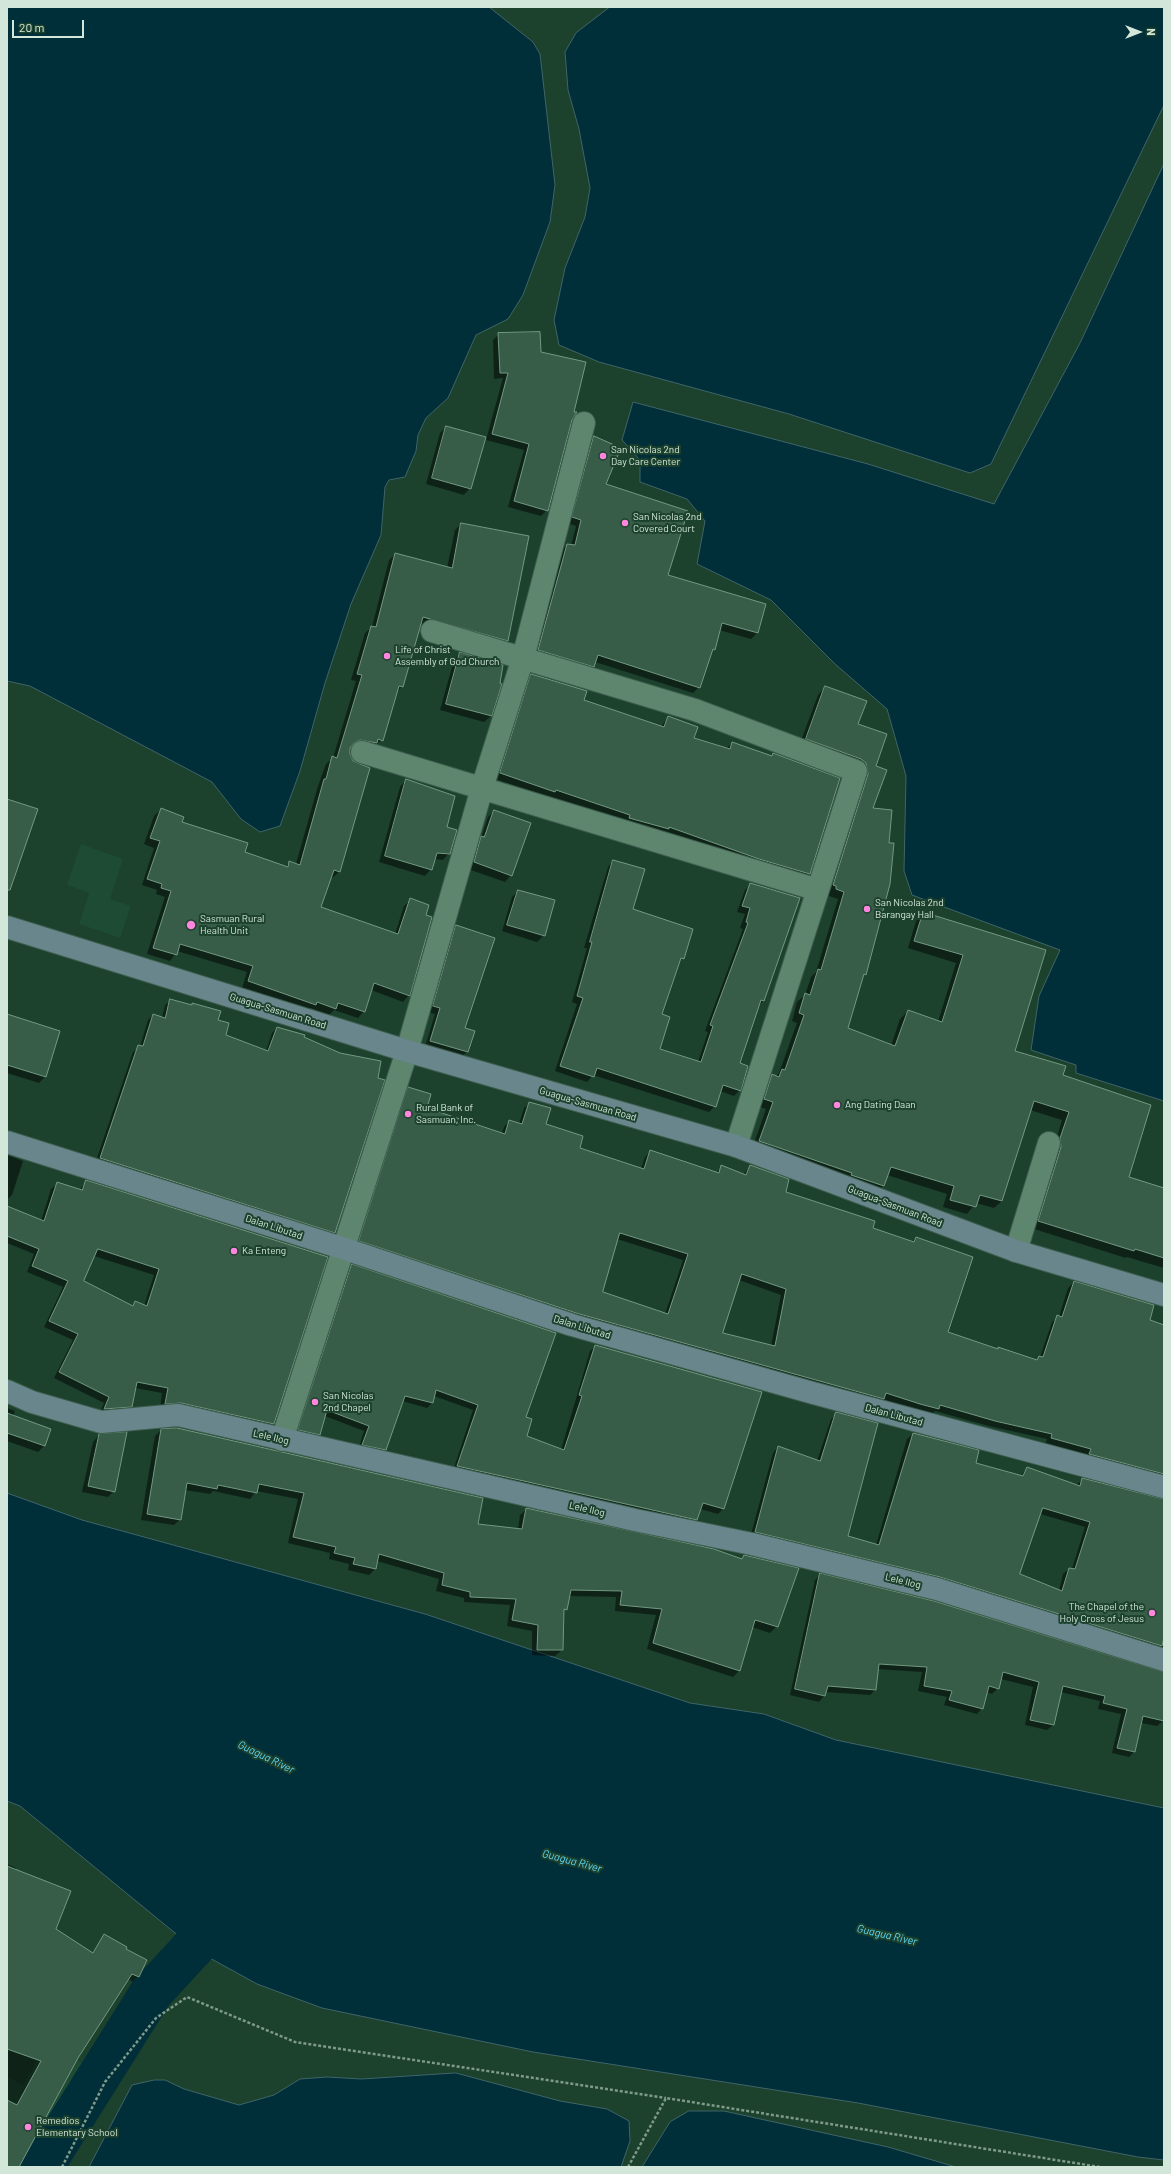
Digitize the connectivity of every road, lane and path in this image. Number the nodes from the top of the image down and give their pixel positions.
1 (584, 423) dead end
2 (432, 631) dead end
3 (523, 658) junction
4 (362, 752) dead end
5 (482, 788) junction
6 (818, 890) junction
7 (7, 927) edge
8 (407, 1051) junction
9 (7, 1142) edge
10 (1049, 1143) dead end
11 (736, 1146) junction
12 (342, 1248) junction
13 (1016, 1251) junction
14 (1164, 1295) edge
15 (7, 1391) edge
16 (282, 1440) junction
17 (1164, 1487) edge
18 (1164, 1660) edge
19 (666, 2098) junction
20 (62, 2167) edge
21 (628, 2167) edge
22 (1100, 2167) edge

1 - 3 street
2 - 3 street
3 - 5 street
3 - 6 street
4 - 5 street
5 - 6 street
5 - 8 street
6 - 11 street
7 - 8 street, Guagua-Sasmuan Road
8 - 11 street, Guagua-Sasmuan Road
8 - 12 street
9 - 12 street, Dalan Libutad
10 - 13 street
11 - 13 street, Guagua-Sasmuan Road
12 - 16 street
12 - 17 street, Dalan Libutad
13 - 14 street, Guagua-Sasmuan Road
15 - 16 street, Lele Ilog
16 - 18 street, Lele Ilog
19 - 20 path
19 - 21 path
19 - 22 path

